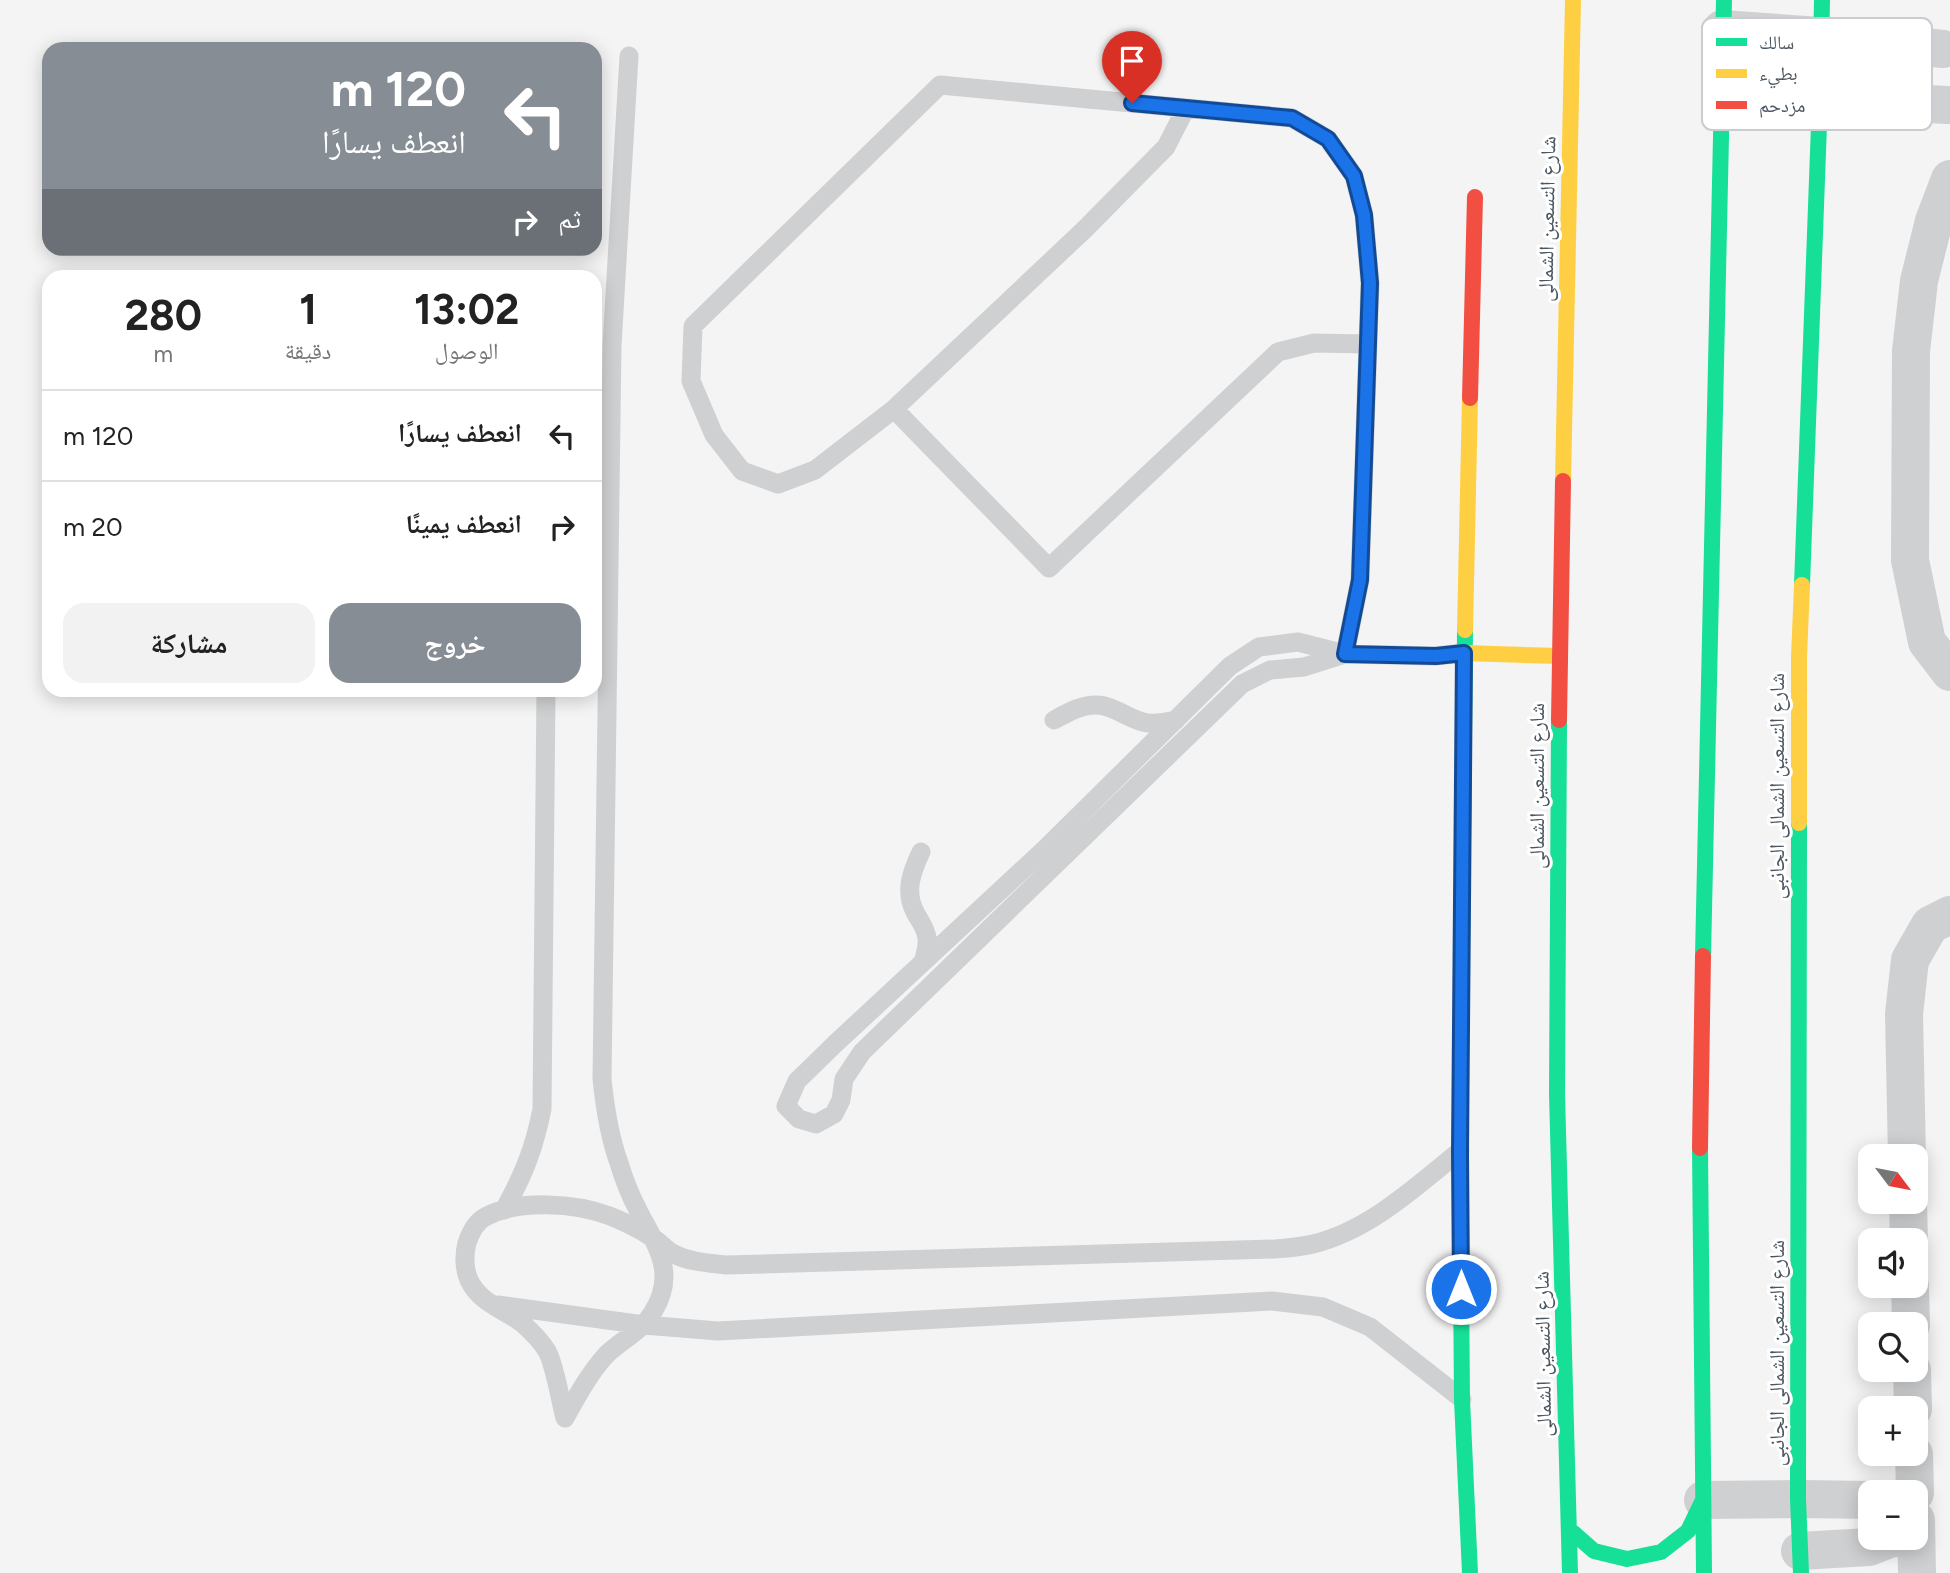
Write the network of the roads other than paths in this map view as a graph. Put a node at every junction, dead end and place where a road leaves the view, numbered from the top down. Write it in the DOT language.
graph roads {
  1 [pos="1573,0"];
  2 [pos="1723,15"];
  3 [pos="1821,18"];
  4 [pos="1947,45"];
  5 [pos="629,56"];
  6 [pos="1949,106"];
  7 [pos="1186,108"];
  8 [pos="1721,130"];
  9 [pos="1819,130"];
  10 [pos="1950,179"];
  11 [pos="1475,197"];
  12 [pos="1367,344"];
  13 [pos="603,350"];
  14 [pos="894,410"];
  15 [pos="1464,653"];
  16 [pos="1345,654"];
  17 [pos="1559,656"];
  18 [pos="1950,673"];
  19 [pos="546,697"];
  20 [pos="1054,720"];
  21 [pos="1176,720"];
  22 [pos="921,852"];
  23 [pos="1950,915"];
  24 [pos="925,961"];
  25 [pos="1907,1144"];
  26 [pos="1460,1152"];
  27 [pos="504,1210"];
  28 [pos="654,1238"];
  29 [pos="491,1304"];
  30 [pos="644,1325"];
  31 [pos="1462,1399"];
  32 [pos="1798,1499"];
  33 [pos="1703,1500"];
  34 [pos="1858,1500"];
  35 [pos="1928,1521"];
  36 [pos="1950,1521"];
  37 [pos="1569,1528"];
  38 [pos="1859,1550"];
  39 [pos="1917,1550"];
  40 [pos="1800,1562"];
  41 [pos="1470,1573"];
  42 [pos="1570,1573"];
  43 [pos="1704,1573"];
  44 [pos="1917,1573"];
  1 -- 17 [label="main road, شارع التسعين الشمالى"];
  2 -- 3 [label="street"];
  4 -- 6 [label="street"];
  5 -- 13 [label="lane"];
  7 -- 12 [label="lane"];
  7 -- 14 [label="lane"];
  7 -- 14 [label="lane"];
  8 -- 33 [label="main road"];
  9 -- 32 [label="main road, شارع التسعين الشمالى الجانبى"];
  10 -- 18 [label="street"];
  11 -- 15 [label="main road"];
  12 -- 14 [label="lane"];
  12 -- 16 [label="lane"];
  13 -- 28 [label="lane"];
  15 -- 16 [label="lane"];
  15 -- 17 [label="main road"];
  15 -- 26 [label="main road"];
  16 -- 21 [label="lane"];
  16 -- 24 [label="lane"];
  17 -- 37 [label="main road, شارع التسعين الشمالى"];
  19 -- 27 [label="lane"];
  20 -- 21 [label="lane"];
  21 -- 24 [label="lane"];
  22 -- 24 [label="lane"];
  23 -- 25 [label="street"];
  26 -- 28 [label="lane"];
  26 -- 31 [label="main road"];
  27 -- 28 [label="lane"];
  27 -- 29 [label="lane"];
  28 -- 30 [label="lane"];
  29 -- 30 [label="lane"];
  29 -- 30 [label="lane"];
  30 -- 31 [label="lane"];
  31 -- 41 [label="main road"];
  32 -- 33 [label="street"];
  32 -- 34 [label="street"];
  32 -- 40 [label="main road, شارع التسعين الشمالى الجانبى"];
  33 -- 37 [label="main road"];
  33 -- 43 [label="main road"];
  35 -- 36 [label="street"];
  37 -- 42 [label="main road, شارع التسعين الشمالى"];
  38 -- 40 [label="street"];
  39 -- 44 [label="street"];
}
